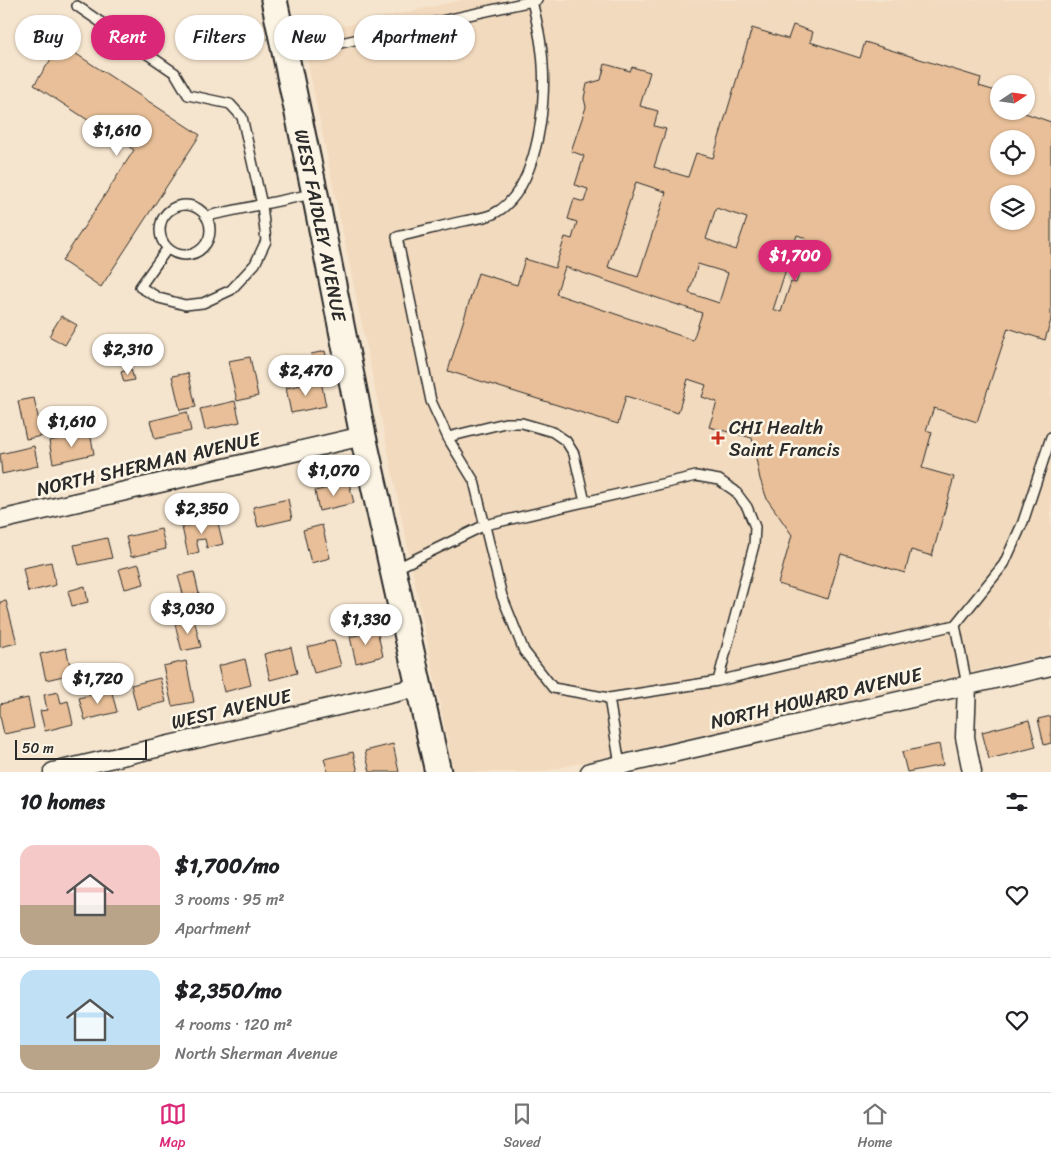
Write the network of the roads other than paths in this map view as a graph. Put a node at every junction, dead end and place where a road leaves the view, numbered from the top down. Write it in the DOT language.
graph roads {
  1 [pos="274,0"];
  2 [pos="535,1"];
  3 [pos="508,3"];
  4 [pos="77,6"];
  5 [pos="277,15"];
  6 [pos="344,41"];
  7 [pos="286,60"];
  8 [pos="315,194"];
  9 [pos="262,204"];
  10 [pos="207,216"];
  11 [pos="167,250"];
  12 [pos="363,436"];
  13 [pos="448,437"];
  14 [pos="1051,437"];
  15 [pos="586,502"];
  16 [pos="0,520"];
  17 [pos="485,525"];
  18 [pos="393,570"];
  19 [pos="955,625"];
  20 [pos="1051,666"];
  21 [pos="718,681"];
  22 [pos="967,685"];
  23 [pos="419,687"];
  24 [pos="609,698"];
  25 [pos="620,765"];
  26 [pos="54,772"];
  27 [pos="438,772"];
  28 [pos="590,772"];
  29 [pos="972,772"];
  1 -- 5 [label="street, WEST FAIDLEY AVENUE"];
  2 -- 3 [label="lane"];
  2 -- 13 [label="lane"];
  3 -- 6 [label="lane"];
  4 -- 9 [label="lane"];
  7 -- 8 [label="street, WEST FAIDLEY AVENUE"];
  8 -- 9 [label="lane"];
  8 -- 12 [label="street, WEST FAIDLEY AVENUE"];
  9 -- 10 [label="lane"];
  9 -- 11 [label="lane"];
  10 -- 11 [label="lane"];
  10 -- 11 [label="lane"];
  12 -- 16 [label="street, NORTH SHERMAN AVENUE"];
  12 -- 18 [label="street, WEST FAIDLEY AVENUE"];
  13 -- 15 [label="lane"];
  13 -- 17 [label="lane"];
  14 -- 19 [label="lane"];
  15 -- 17 [label="lane"];
  15 -- 21 [label="lane"];
  17 -- 18 [label="lane"];
  17 -- 24 [label="lane"];
  18 -- 23 [label="street, WEST FAIDLEY AVENUE"];
  19 -- 21 [label="lane"];
  19 -- 22 [label="lane"];
  20 -- 22 [label="street, NORTH HOWARD AVENUE"];
  21 -- 24 [label="lane"];
  22 -- 25 [label="street, NORTH HOWARD AVENUE"];
  22 -- 29 [label="street"];
  23 -- 26 [label="street, WEST AVENUE"];
  23 -- 27 [label="street, WEST FAIDLEY AVENUE"];
  24 -- 25 [label="lane"];
  25 -- 28 [label="street, NORTH HOWARD AVENUE"];
}
